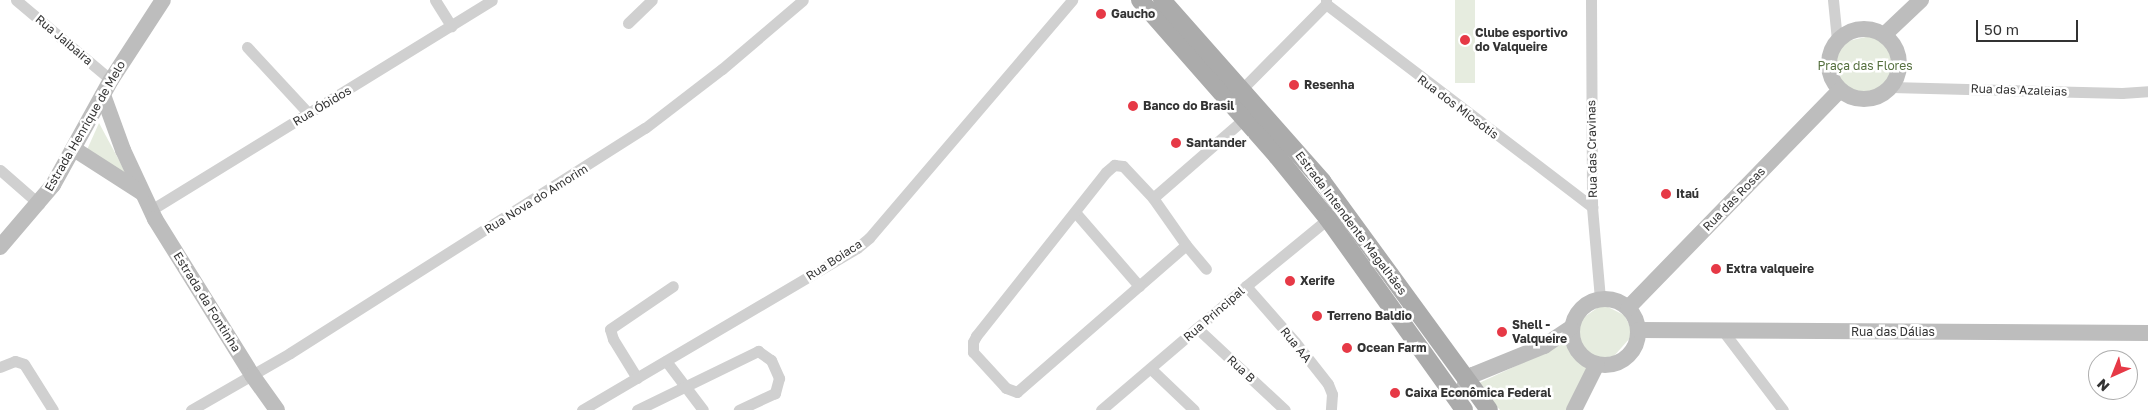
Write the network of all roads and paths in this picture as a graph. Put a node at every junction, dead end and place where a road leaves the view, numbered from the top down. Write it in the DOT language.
graph roads {
  1 [pos="16,0"];
  2 [pos="163,0"];
  3 [pos="435,0"];
  4 [pos="492,0"];
  5 [pos="652,0"];
  6 [pos="804,0"];
  7 [pos="1072,0"];
  8 [pos="1140,0"];
  9 [pos="1162,0"];
  10 [pos="1591,0"];
  11 [pos="1834,0"];
  12 [pos="1921,0"];
  13 [pos="1326,2"];
  14 [pos="628,23"];
  15 [pos="451,26"];
  16 [pos="1884,35"];
  17 [pos="1837,40"];
  18 [pos="247,47"];
  19 [pos="111,80"];
  20 [pos="1891,87"];
  21 [pos="1242,89"];
  22 [pos="1840,90"];
  23 [pos="2148,92"];
  24 [pos="103,95"];
  25 [pos="309,114"];
  26 [pos="1244,119"];
  27 [pos="74,149"];
  28 [pos="0,170"];
  29 [pos="141,192"];
  30 [pos="1153,198"];
  31 [pos="39,204"];
  32 [pos="1592,207"];
  33 [pos="151,210"];
  34 [pos="1075,212"];
  35 [pos="1328,219"];
  36 [pos="1186,245"];
  37 [pos="0,247"];
  38 [pos="1206,269"];
  39 [pos="674,286"];
  40 [pos="1139,286"];
  41 [pos="1246,286"];
  42 [pos="1600,299"];
  43 [pos="1628,308"];
  44 [pos="1197,328"];
  45 [pos="1571,328"];
  46 [pos="1638,330"];
  47 [pos="1723,331"];
  48 [pos="2148,333"];
  49 [pos="666,361"];
  50 [pos="1597,364"];
  51 [pos="0,367"];
  52 [pos="1151,369"];
  53 [pos="252,375"];
  54 [pos="637,378"];
  55 [pos="1467,380"];
  56 [pos="683,386"];
  57 [pos="1461,406"];
  58 [pos="1108,408"];
  59 [pos="53,410"];
  60 [pos="191,410"];
  61 [pos="277,410"];
  62 [pos="582,410"];
  63 [pos="637,410"];
  64 [pos="703,410"];
  65 [pos="740,410"];
  66 [pos="1194,410"];
  67 [pos="1285,410"];
  68 [pos="1331,410"];
  69 [pos="1489,410"];
  70 [pos="1574,410"];
  71 [pos="1783,410"];
  1 -- 19 [label="street, Rua Jaibaira"];
  2 -- 19 [label="street, Estrada Henrique de Melo"];
  3 -- 15 [label="street"];
  4 -- 15 [label="street, Rua Óbidos"];
  5 -- 14 [label="street"];
  6 -- 53 [label="street, Rua Nova do Amorim"];
  7 -- 49 [label="street, Rua Boiaca"];
  8 -- 26 [label="main road, Estrada Intendente Magalhães"];
  9 -- 21 [label="main road, Estrada Intendente Magalhães"];
  10 -- 32 [label="street, Rua das Cravinas"];
  11 -- 17 [label="street"];
  12 -- 16 [label="street"];
  13 -- 21 [label="street"];
  13 -- 32 [label="street, Rua dos Miosótis"];
  15 -- 25 [label="street, Rua Óbidos"];
  16 -- 17 [label="street"];
  16 -- 20 [label="street"];
  17 -- 22 [label="street"];
  18 -- 25 [label="street"];
  19 -- 24 [label="street, Estrada Henrique de Melo"];
  20 -- 22 [label="street"];
  20 -- 23 [label="street, Rua das Azaleias"];
  21 -- 55 [label="main road, Estrada Intendente Magalhães"];
  22 -- 43 [label="street, Rua das Rosas"];
  24 -- 27 [label="street, Estrada Henrique de Melo"];
  24 -- 29 [label="street, Estrada da Fontinha"];
  25 -- 33 [label="street, Rua Óbidos"];
  26 -- 30 [label="street"];
  26 -- 35 [label="main road, Estrada Intendente Magalhães"];
  27 -- 29 [label="street, Estrada da Fontinha"];
  27 -- 31 [label="street, Estrada Henrique de Melo"];
  28 -- 31 [label="street"];
  29 -- 33 [label="street, Estrada da Fontinha"];
  30 -- 34 [label="street"];
  30 -- 36 [label="street"];
  31 -- 37 [label="street, Estrada Henrique de Melo"];
  32 -- 42 [label="street, Rua das Cravinas"];
  33 -- 53 [label="street, Estrada da Fontinha"];
  34 -- 40 [label="street"];
  34 -- 40 [label="street"];
  35 -- 41 [label="street, Rua Principal"];
  35 -- 57 [label="main road, Estrada Intendente Magalhães"];
  36 -- 38 [label="street"];
  36 -- 40 [label="street"];
  39 -- 54 [label="street"];
  41 -- 44 [label="street, Rua Principal"];
  41 -- 68 [label="street, Rua AA"];
  42 -- 43 [label="street"];
  42 -- 45 [label="street"];
  43 -- 46 [label="street"];
  44 -- 52 [label="street, Rua Principal"];
  44 -- 67 [label="street, Rua B"];
  45 -- 50 [label="street"];
  45 -- 55 [label="street"];
  46 -- 47 [label="street, Rua das Dálias"];
  46 -- 50 [label="street"];
  47 -- 48 [label="street, Rua das Dálias"];
  47 -- 71 [label="street"];
  49 -- 54 [label="street, Rua Boiaca"];
  49 -- 56 [label="street"];
  50 -- 70 [label="street"];
  51 -- 59 [label="street"];
  52 -- 58 [label="street, Rua Principal"];
  52 -- 66 [label="street"];
  53 -- 60 [label="street, Rua Nova do Amorim"];
  53 -- 61 [label="street, Estrada da Fontinha"];
  54 -- 62 [label="street, Rua Boiaca"];
  55 -- 57 [label="street"];
  55 -- 69 [label="main road, Estrada Intendente Magalhães"];
  56 -- 63 [label="street"];
  56 -- 64 [label="street"];
  56 -- 65 [label="street"];
}
